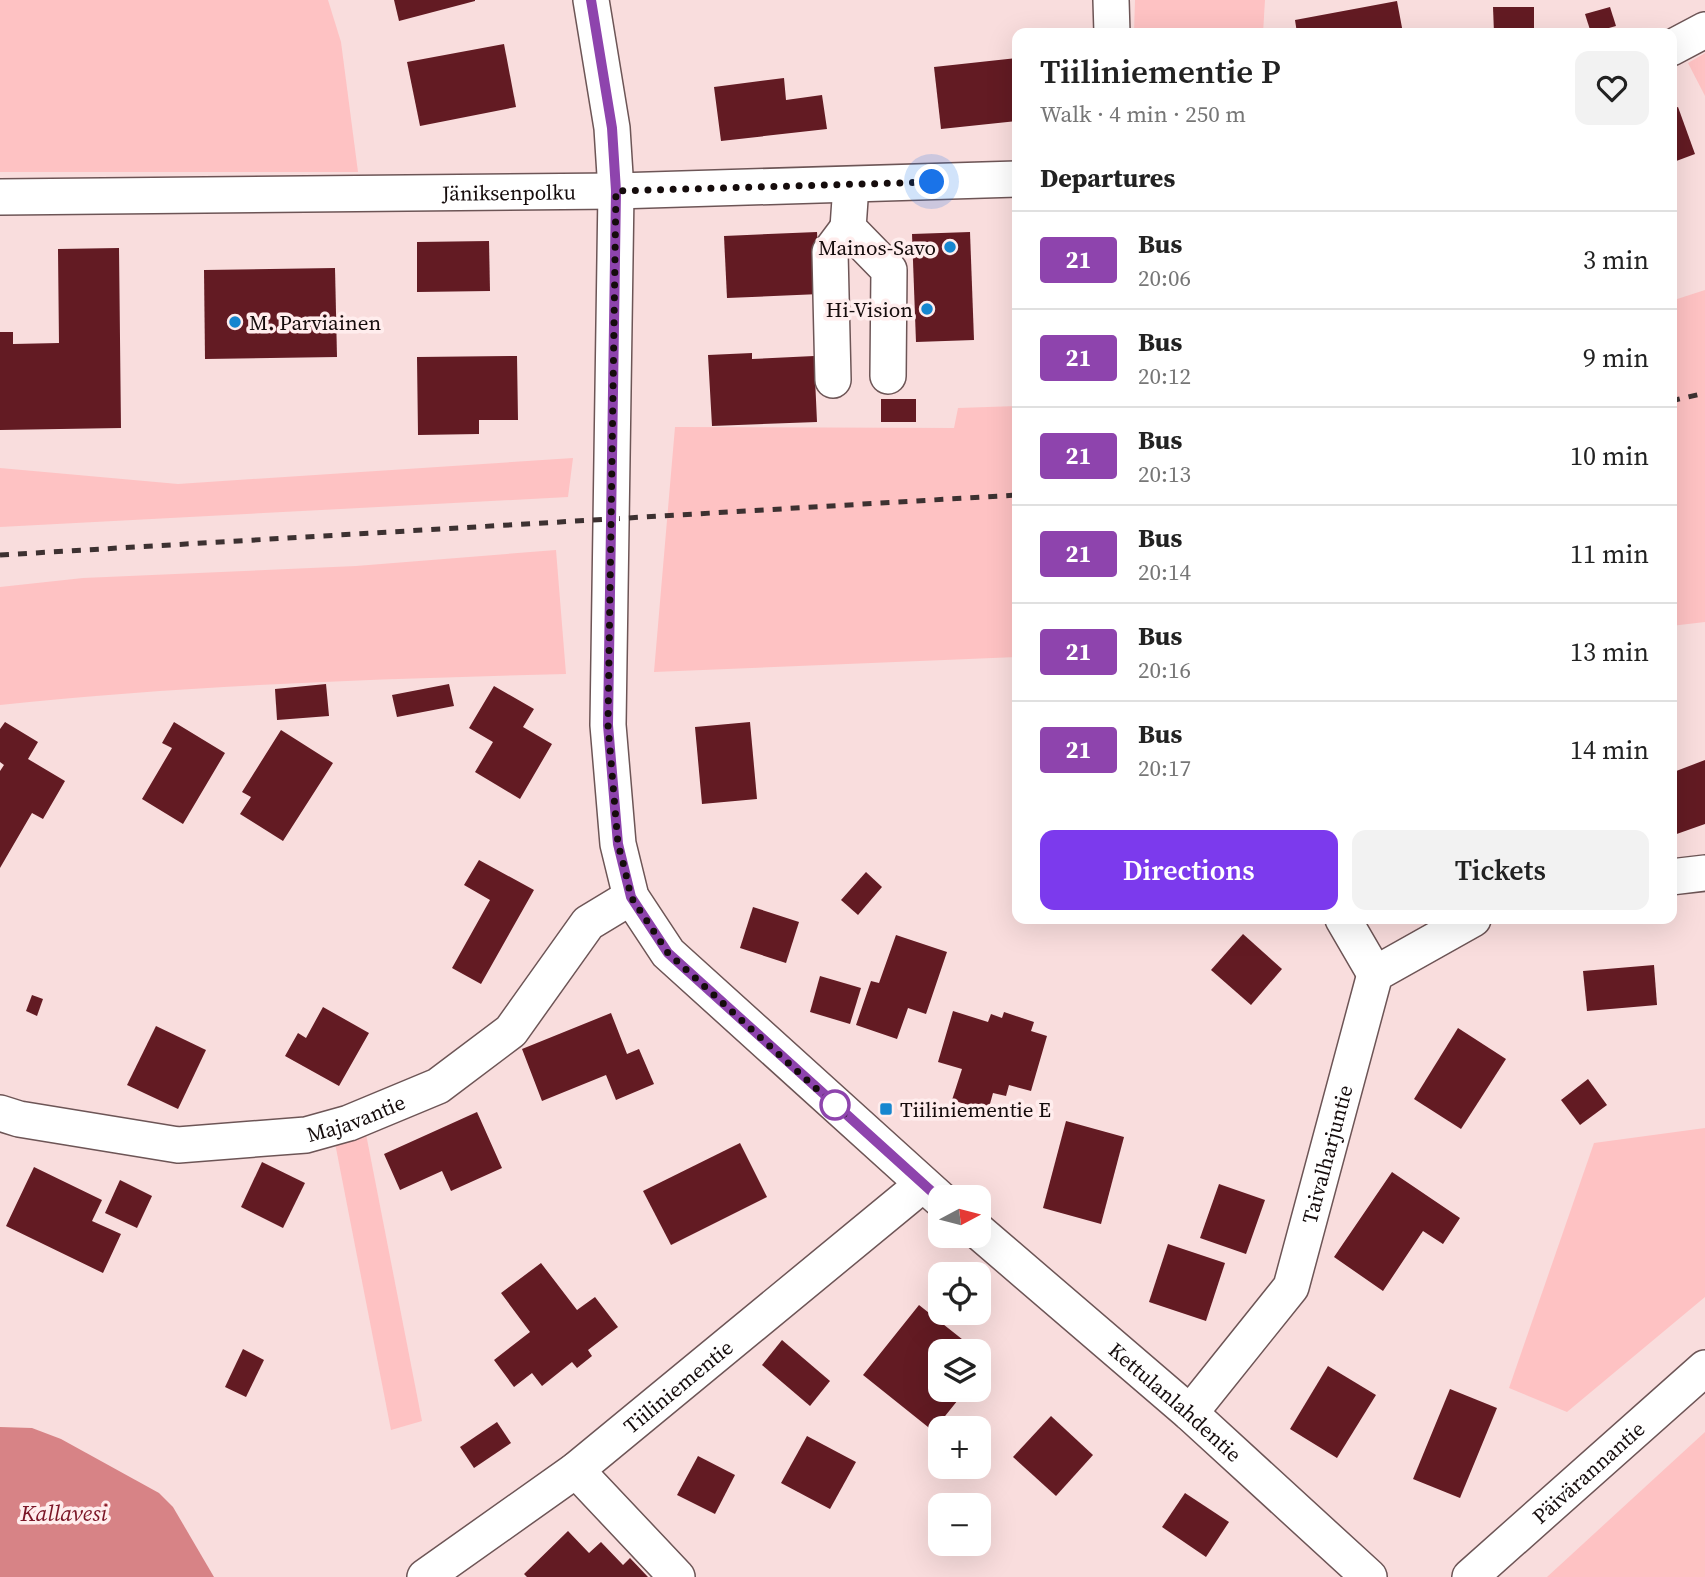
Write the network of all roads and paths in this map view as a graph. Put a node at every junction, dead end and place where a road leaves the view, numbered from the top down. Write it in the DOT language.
graph roads {
  1 [pos="591,0"];
  2 [pos="1111,0"];
  3 [pos="1112,28"];
  4 [pos="1705,30"];
  5 [pos="1677,45"];
  6 [pos="1012,179"];
  7 [pos="851,185"];
  8 [pos="616,191"];
  9 [pos="0,197"];
  10 [pos="848,228"];
  11 [pos="888,376"];
  12 [pos="832,380"];
  13 [pos="1705,873"];
  14 [pos="1677,876"];
  15 [pos="631,897"];
  16 [pos="1346,924"];
  17 [pos="1464,924"];
  18 [pos="1375,974"];
  19 [pos="0,1113"];
  20 [pos="928,1189"];
  21 [pos="928,1194"];
  22 [pos="991,1242"];
  23 [pos="1705,1368"];
  24 [pos="1190,1413"];
  25 [pos="576,1470"];
  26 [pos="425,1577"];
  27 [pos="677,1577"];
  28 [pos="1369,1577"];
  29 [pos="1470,1577"];
  1 -- 8 [label="street"];
  2 -- 3 [label="street"];
  4 -- 5 [label="street"];
  6 -- 7 [label="street, Jäniksenpolku"];
  7 -- 8 [label="street, Jäniksenpolku"];
  7 -- 10 [label="street"];
  8 -- 9 [label="street, Jäniksenpolku"];
  8 -- 15 [label="street"];
  10 -- 11 [label="street"];
  10 -- 12 [label="street"];
  13 -- 14 [label="street"];
  15 -- 19 [label="street, Majavantie"];
  15 -- 20 [label="street"];
  16 -- 18 [label="street"];
  17 -- 18 [label="street"];
  18 -- 24 [label="street, Taivalharjuntie"];
  21 -- 25 [label="street, Tiiliniementie"];
  22 -- 24 [label="street, Kettulanlahdentie"];
  23 -- 29 [label="street, Päivärannantie"];
  24 -- 28 [label="street, Kettulanlahdentie"];
  25 -- 26 [label="street, Tiiliniementie"];
  25 -- 27 [label="street"];
}
